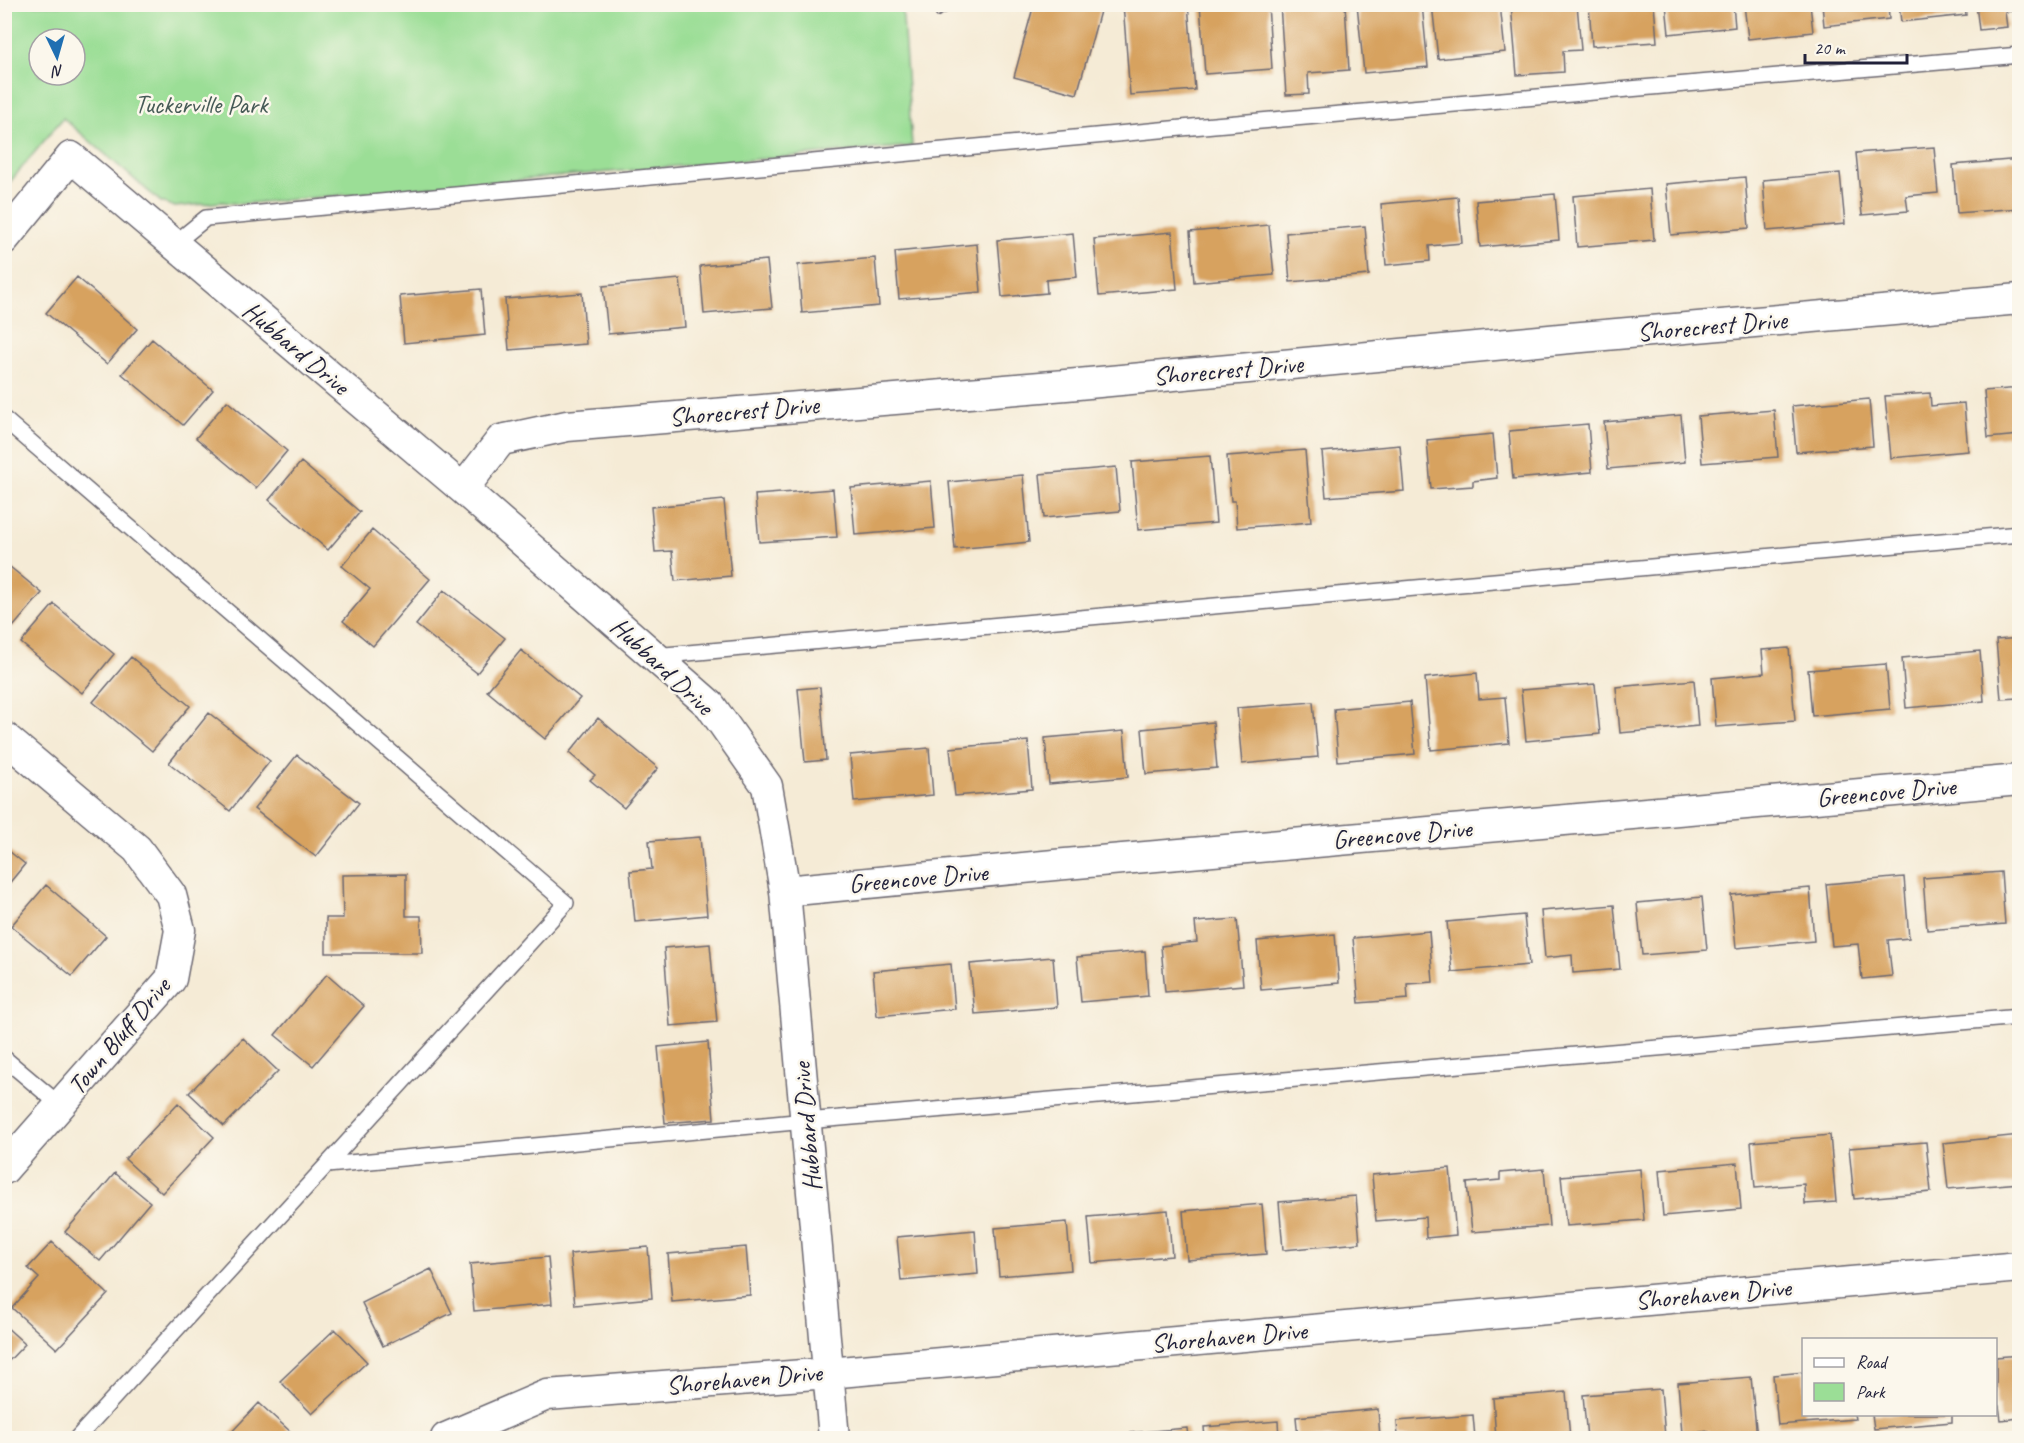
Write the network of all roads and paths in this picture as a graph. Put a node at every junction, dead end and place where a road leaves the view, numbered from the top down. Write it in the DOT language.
graph roads {
  1 [pos="2019,55"];
  2 [pos="4,239"];
  3 [pos="174,244"];
  4 [pos="2019,299"];
  5 [pos="4,419"];
  6 [pos="462,489"];
  7 [pos="2019,534"];
  8 [pos="653,656"];
  9 [pos="4,737"];
  10 [pos="2019,780"];
  11 [pos="785,891"];
  12 [pos="2019,1017"];
  13 [pos="4,1058"];
  14 [pos="61,1106"];
  15 [pos="806,1121"];
  16 [pos="327,1165"];
  17 [pos="4,1169"];
  18 [pos="2019,1267"];
  19 [pos="828,1373"];
  20 [pos="77,1438"];
  21 [pos="446,1438"];
  22 [pos="834,1438"];
  1 -- 3 [label="lane"];
  2 -- 3 [label="street, Hubbard Drive"];
  3 -- 6 [label="street, Hubbard Drive"];
  4 -- 6 [label="street, Shorecrest Drive"];
  5 -- 16 [label="lane"];
  6 -- 8 [label="street, Hubbard Drive"];
  7 -- 8 [label="lane"];
  8 -- 11 [label="street, Hubbard Drive"];
  9 -- 14 [label="street, Town Bluff Drive"];
  10 -- 11 [label="street, Greencove Drive"];
  11 -- 15 [label="street, Hubbard Drive"];
  12 -- 15 [label="lane"];
  13 -- 14 [label="lane"];
  14 -- 17 [label="street, Town Bluff Drive"];
  15 -- 16 [label="lane"];
  15 -- 19 [label="street, Hubbard Drive"];
  16 -- 20 [label="lane"];
  18 -- 19 [label="street, Shorehaven Drive"];
  19 -- 21 [label="street, Shorehaven Drive"];
  19 -- 22 [label="street, Hubbard Drive"];
}
